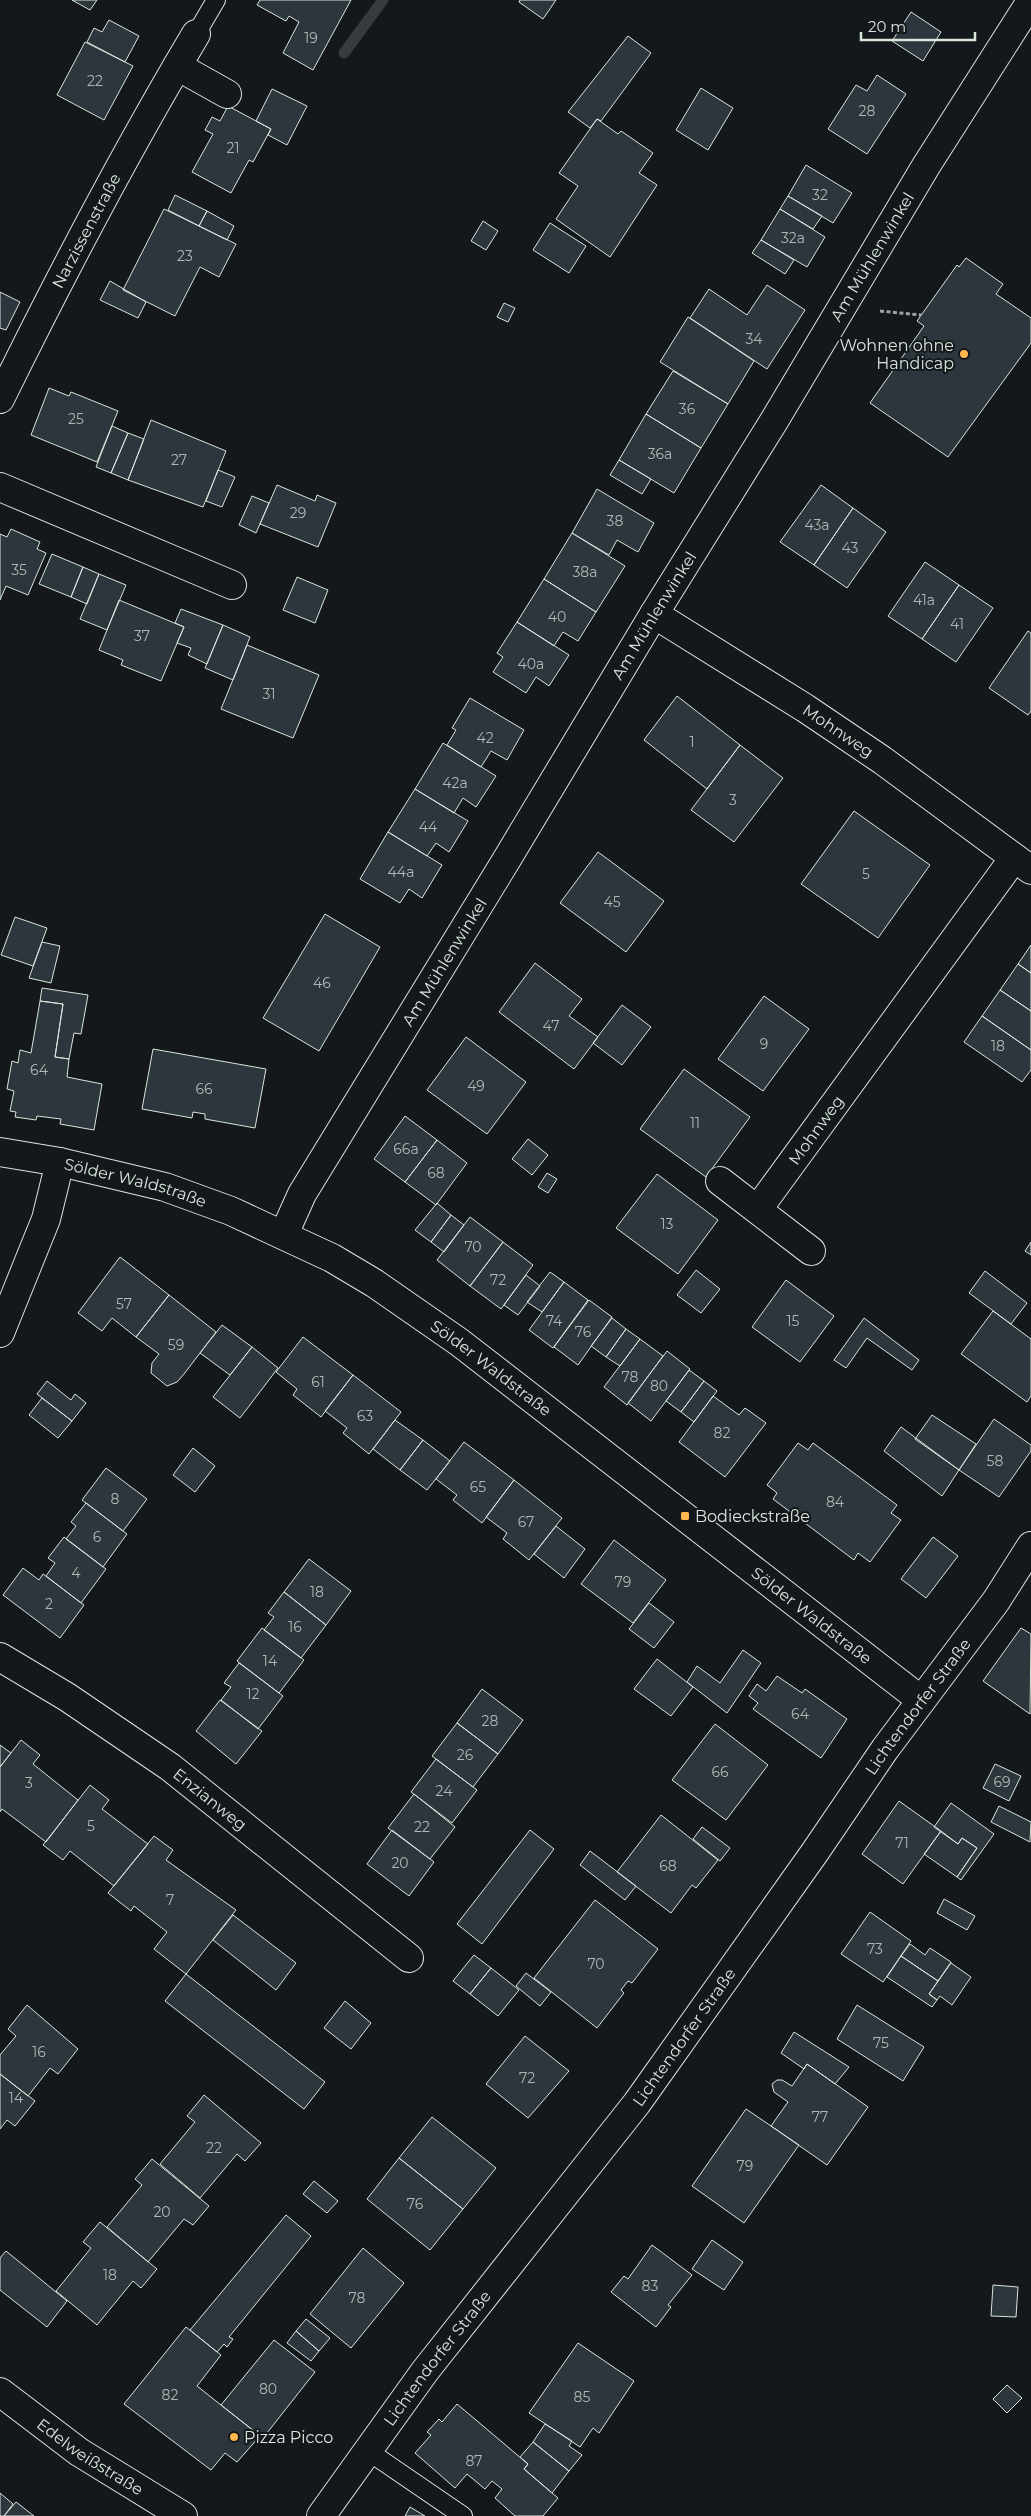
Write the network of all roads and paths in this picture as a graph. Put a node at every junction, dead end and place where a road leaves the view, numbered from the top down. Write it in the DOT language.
graph roads {
  1 [pos="216,0"];
  2 [pos="1031,1"];
  3 [pos="196,34"];
  4 [pos="177,66"];
  5 [pos="227,94"];
  6 [pos="875,311"];
  7 [pos="921,315"];
  8 [pos="0,399"];
  9 [pos="0,486"];
  10 [pos="232,585"];
  11 [pos="654,614"];
  12 [pos="1022,864"];
  13 [pos="0,1152"];
  14 [pos="60,1162"];
  15 [pos="720,1181"];
  16 [pos="758,1209"];
  17 [pos="284,1234"];
  18 [pos="811,1251"];
  19 [pos="0,1333"];
  20 [pos="1031,1546"];
  21 [pos="0,1657"];
  22 [pos="921,1700"];
  23 [pos="408,1958"];
  24 [pos="0,2392"];
  25 [pos="368,2451"];
  26 [pos="183,2516"];
  27 [pos="321,2516"];
  28 [pos="463,2516"];
  1 -- 3 [label="lane"];
  2 -- 11 [label="street, Am Mühlenwinkel"];
  3 -- 4 [label="street, Narzissenstraße"];
  4 -- 5 [label="street"];
  4 -- 8 [label="street, Narzissenstraße"];
  6 -- 7 [label="path"];
  9 -- 10 [label="street"];
  11 -- 12 [label="street, Mohnweg"];
  11 -- 17 [label="street, Am Mühlenwinkel"];
  12 -- 16 [label="street, Mohnweg"];
  13 -- 14 [label="street, Sölder Waldstraße"];
  14 -- 17 [label="street, Sölder Waldstraße"];
  14 -- 19 [label="street"];
  15 -- 16 [label="street"];
  16 -- 18 [label="street"];
  17 -- 22 [label="street, Sölder Waldstraße"];
  20 -- 22 [label="street, Lichtendorfer Straße"];
  21 -- 23 [label="street, Enzianweg"];
  22 -- 25 [label="street, Lichtendorfer Straße"];
  24 -- 26 [label="street, Edelweißstraße"];
  25 -- 27 [label="street, Lichtendorfer Straße"];
  25 -- 28 [label="lane"];
}
